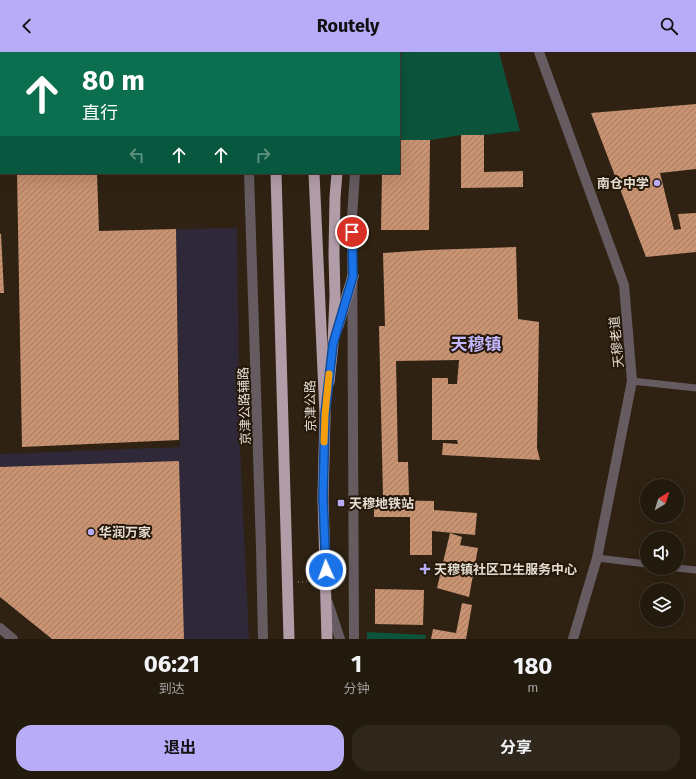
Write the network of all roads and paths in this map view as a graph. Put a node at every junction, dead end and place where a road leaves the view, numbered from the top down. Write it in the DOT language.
graph roads {
  1 [pos="539,52"];
  2 [pos="248,174"];
  3 [pos="276,174"];
  4 [pos="314,174"];
  5 [pos="337,174"];
  6 [pos="355,174"];
  7 [pos="353,276"];
  8 [pos="333,344"];
  9 [pos="632,381"];
  10 [pos="696,388"];
  11 [pos="325,415"];
  12 [pos="597,558"];
  13 [pos="640,563"];
  14 [pos="684,569"];
  15 [pos="696,570"];
  16 [pos="320,581"];
  17 [pos="298,582"];
  18 [pos="327,599"];
  19 [pos="0,628"];
  20 [pos="13,639"];
  21 [pos="263,639"];
  22 [pos="289,639"];
  23 [pos="328,639"];
  24 [pos="340,639"];
  25 [pos="354,639"];
  26 [pos="573,639"];
  1 -- 9 [label="street, 天穆老道"];
  2 -- 21 [label="street, 京津公路辅路"];
  3 -- 22 [label="highway"];
  4 -- 11 [label="highway, 京津公路"];
  5 -- 8 [label="highway"];
  6 -- 7 [label="street"];
  7 -- 8 [label="highway"];
  7 -- 25 [label="street"];
  8 -- 11 [label="highway"];
  9 -- 10 [label="lane"];
  9 -- 12 [label="street, 天穆老道"];
  11 -- 18 [label="highway, 京津公路"];
  12 -- 13 [label="lane"];
  12 -- 26 [label="street, 天穆老道"];
  14 -- 15 [label="lane"];
  16 -- 17 [label="path"];
  18 -- 23 [label="highway, 京津公路"];
  18 -- 24 [label="street"];
  19 -- 20 [label="street"];
}
